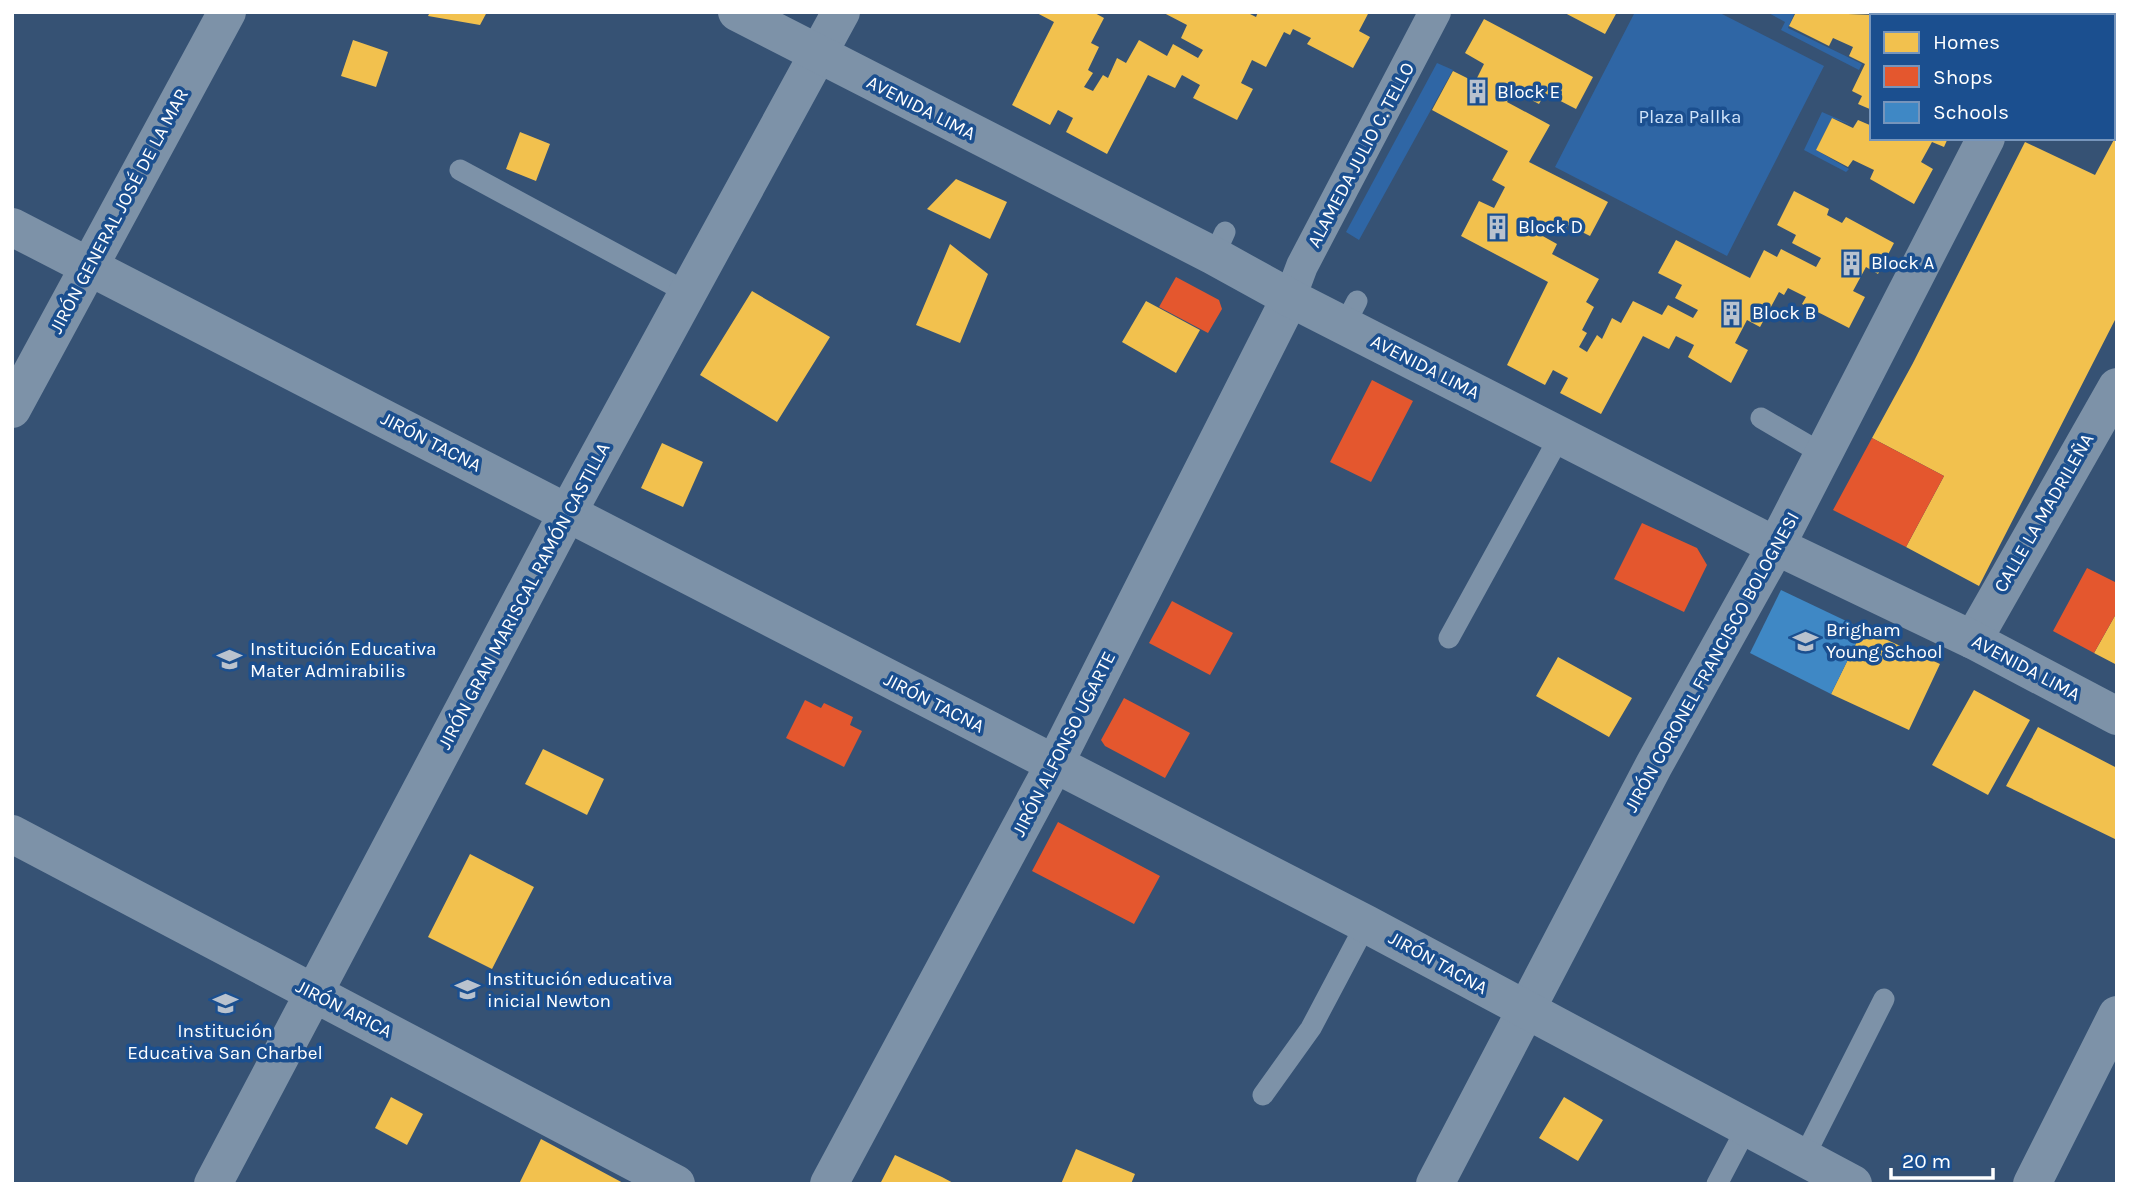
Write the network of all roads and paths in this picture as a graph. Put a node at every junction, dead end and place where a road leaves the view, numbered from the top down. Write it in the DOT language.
graph roads {
  1 [pos="227,12"];
  2 [pos="737,12"];
  3 [pos="841,12"];
  4 [pos="1435,12"];
  5 [pos="819,56"];
  6 [pos="1985,140"];
  7 [pos="460,170"];
  8 [pos="12,227"];
  9 [pos="88,267"];
  10 [pos="688,293"];
  11 [pos="1290,298"];
  12 [pos="2117,387"];
  13 [pos="12,409"];
  14 [pos="1761,418"];
  15 [pos="1560,436"];
  16 [pos="1823,454"];
  17 [pos="568,512"];
  18 [pos="1776,546"];
  19 [pos="1449,638"];
  20 [pos="1973,640"];
  21 [pos="2117,716"];
  22 [pos="1055,765"];
  23 [pos="12,834"];
  24 [pos="1366,924"];
  25 [pos="313,993"];
  26 [pos="1884,999"];
  27 [pos="1524,1010"];
  28 [pos="2117,1015"];
  29 [pos="1263,1095"];
  30 [pos="1747,1127"];
  31 [pos="1804,1157"];
  32 [pos="213,1184"];
  33 [pos="676,1184"];
  34 [pos="829,1184"];
  35 [pos="1435,1184"];
  36 [pos="1717,1184"];
  37 [pos="1853,1184"];
  38 [pos="2032,1184"];
  1 -- 9 [label="street, JIRÓN GENERAL JOSÉ DE LA MAR"];
  2 -- 5 [label="street, AVENIDA LIMA"];
  3 -- 5 [label="street, JIRÓN GRAN MARISCAL RAMÓN CASTILLA"];
  4 -- 11 [label="street, ALAMEDA JULIO C. TELLO"];
  5 -- 10 [label="street, JIRÓN GRAN MARISCAL RAMÓN CASTILLA"];
  5 -- 11 [label="street, AVENIDA LIMA"];
  6 -- 16 [label="street, JIRÓN CORONEL FRANCISCO BOLOGNESI"];
  7 -- 10 [label="lane"];
  8 -- 9 [label="street, JIRÓN TACNA"];
  9 -- 13 [label="street, JIRÓN GENERAL JOSÉ DE LA MAR"];
  9 -- 17 [label="street, JIRÓN TACNA"];
  10 -- 17 [label="street, JIRÓN GRAN MARISCAL RAMÓN CASTILLA"];
  11 -- 15 [label="street, AVENIDA LIMA"];
  11 -- 22 [label="street, JIRÓN ALFONSO UGARTE"];
  12 -- 20 [label="street, CALLE LA MADRILEÑA"];
  14 -- 16 [label="lane"];
  15 -- 18 [label="street, AVENIDA LIMA"];
  15 -- 19 [label="lane"];
  16 -- 18 [label="street, JIRÓN CORONEL FRANCISCO BOLOGNESI"];
  17 -- 22 [label="street, JIRÓN TACNA"];
  17 -- 25 [label="street, JIRÓN GRAN MARISCAL RAMÓN CASTILLA"];
  18 -- 20 [label="street, AVENIDA LIMA"];
  18 -- 27 [label="street, JIRÓN CORONEL FRANCISCO BOLOGNESI"];
  20 -- 21 [label="street, AVENIDA LIMA"];
  22 -- 24 [label="street, JIRÓN TACNA"];
  22 -- 34 [label="street, JIRÓN ALFONSO UGARTE"];
  23 -- 25 [label="street, JIRÓN ARICA"];
  24 -- 27 [label="street, JIRÓN TACNA"];
  24 -- 29 [label="lane"];
  25 -- 32 [label="street, JIRÓN GRAN MARISCAL RAMÓN CASTILLA"];
  25 -- 33 [label="street, JIRÓN ARICA"];
  26 -- 31 [label="lane"];
  27 -- 30 [label="street, JIRÓN TACNA"];
  27 -- 35 [label="street, JIRÓN CORONEL FRANCISCO BOLOGNESI"];
  28 -- 38 [label="street"];
  30 -- 31 [label="street, JIRÓN TACNA"];
  30 -- 36 [label="lane"];
  31 -- 37 [label="street, JIRÓN TACNA"];
}
